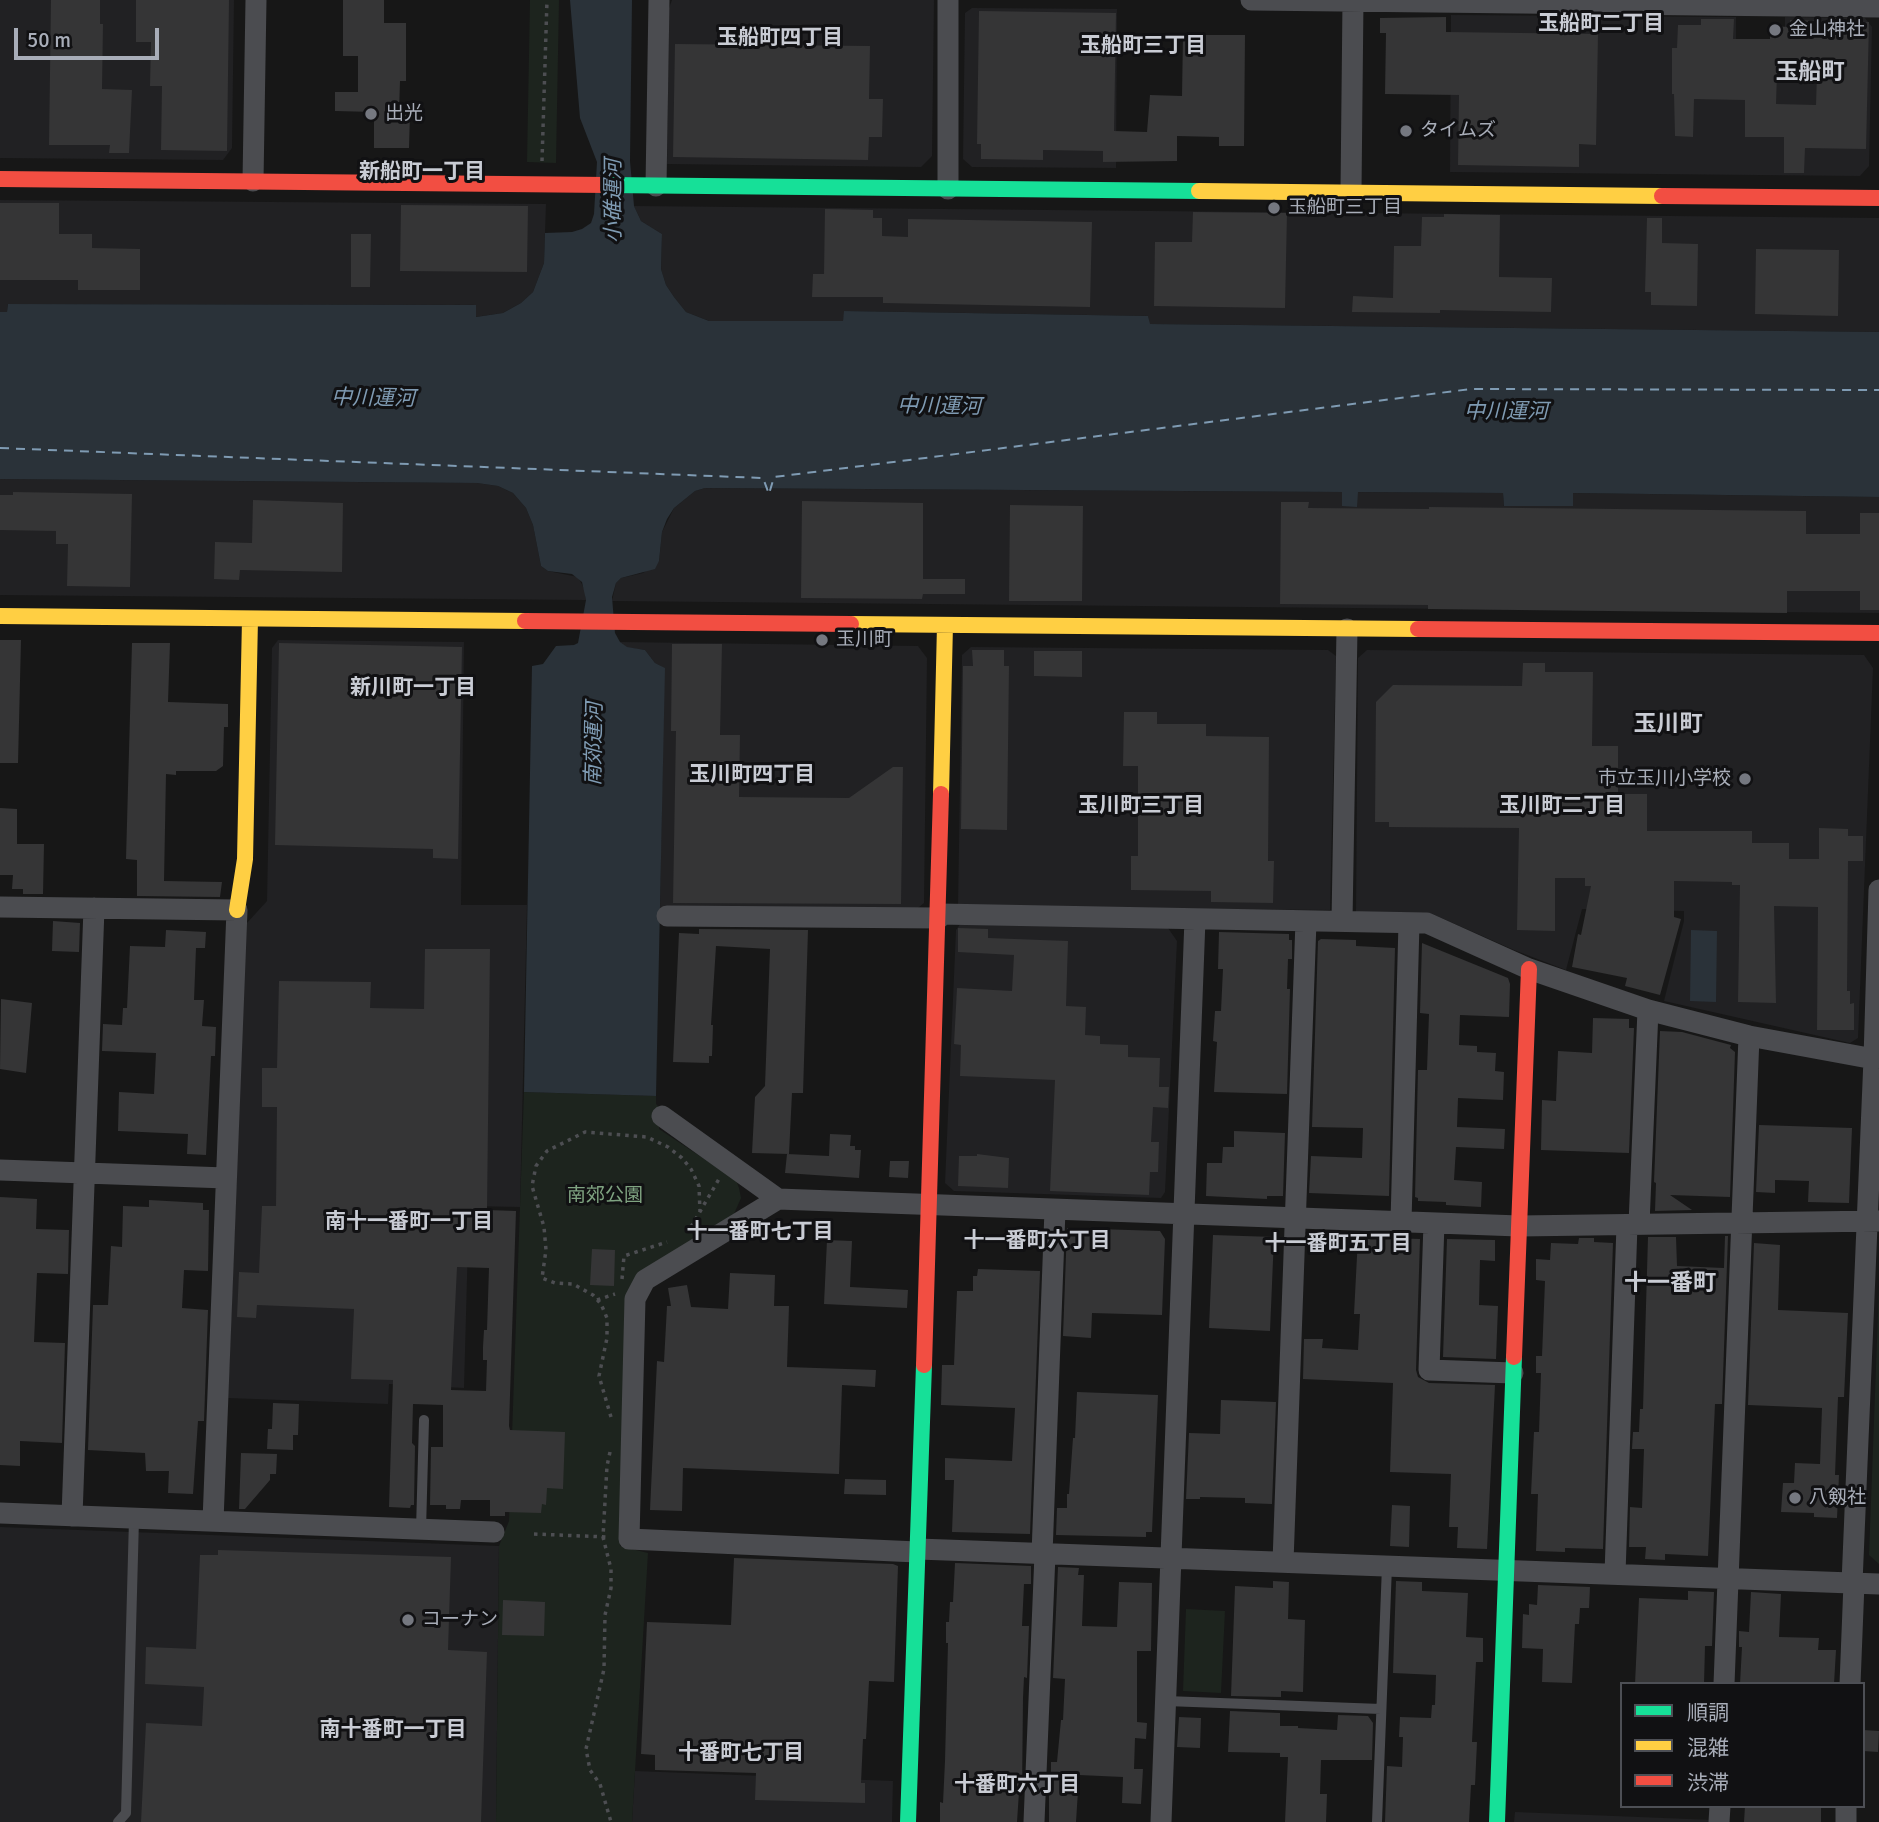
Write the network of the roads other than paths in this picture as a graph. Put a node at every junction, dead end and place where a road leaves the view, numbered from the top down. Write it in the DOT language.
graph roads {
  1 [pos="257,0"];
  2 [pos="659,0"];
  3 [pos="948,0"];
  4 [pos="1251,0"];
  5 [pos="1353,1"];
  6 [pos="1879,7"];
  7 [pos="0,179"];
  8 [pos="253,181"];
  9 [pos="650,186"];
  10 [pos="948,189"];
  11 [pos="1350,191"];
  12 [pos="1879,198"];
  13 [pos="0,616"];
  14 [pos="250,618"];
  15 [pos="945,625"];
  16 [pos="1346,629"];
  17 [pos="1879,633"];
  18 [pos="1879,890"];
  19 [pos="0,907"];
  20 [pos="94,908"];
  21 [pos="237,910"];
  22 [pos="667,916"];
  23 [pos="939,916"];
  24 [pos="1195,919"];
  25 [pos="1306,921"];
  26 [pos="1342,921"];
  27 [pos="1409,923"];
  28 [pos="1529,969"];
  29 [pos="1648,1010"];
  30 [pos="1749,1036"];
  31 [pos="1874,1059"];
  32 [pos="662,1116"];
  33 [pos="0,1170"];
  34 [pos="84,1173"];
  35 [pos="226,1178"];
  36 [pos="778,1199"];
  37 [pos="930,1206"];
  38 [pos="1055,1210"];
  39 [pos="1184,1214"];
  40 [pos="1296,1219"];
  41 [pos="1874,1221"];
  42 [pos="1401,1222"];
  43 [pos="1434,1223"];
  44 [pos="1742,1223"];
  45 [pos="1633,1224"];
  46 [pos="1519,1226"];
  47 [pos="1513,1373"];
  48 [pos="424,1420"];
  49 [pos="0,1513"];
  50 [pos="72,1516"];
  51 [pos="134,1519"];
  52 [pos="213,1521"];
  53 [pos="421,1530"];
  54 [pos="494,1532"];
  55 [pos="918,1550"];
  56 [pos="1044,1554"];
  57 [pos="1171,1558"];
  58 [pos="1283,1562"];
  59 [pos="1387,1566"];
  60 [pos="1507,1570"];
  61 [pos="1615,1574"];
  62 [pos="1728,1578"];
  63 [pos="1853,1583"];
  64 [pos="1879,1584"];
  65 [pos="1724,1682"];
  66 [pos="1850,1682"];
  67 [pos="1166,1701"];
  68 [pos="1381,1709"];
  69 [pos="118,1822"];
  70 [pos="908,1822"];
  71 [pos="1034,1822"];
  72 [pos="1161,1822"];
  73 [pos="1377,1822"];
  74 [pos="1497,1822"];
  1 -- 8 [label="street"];
  2 -- 9 [label="street"];
  3 -- 10 [label="street"];
  4 -- 5 [label="street"];
  5 -- 6 [label="street"];
  5 -- 11 [label="street"];
  7 -- 8 [label="street"];
  8 -- 9 [label="street"];
  9 -- 10 [label="street"];
  10 -- 11 [label="street"];
  11 -- 12 [label="street"];
  13 -- 14 [label="street"];
  14 -- 15 [label="street"];
  14 -- 21 [label="street"];
  15 -- 16 [label="street"];
  15 -- 23 [label="street"];
  16 -- 17 [label="street"];
  16 -- 26 [label="street"];
  18 -- 31 [label="street"];
  19 -- 20 [label="street"];
  20 -- 21 [label="street"];
  20 -- 34 [label="street"];
  21 -- 35 [label="street"];
  22 -- 23 [label="street"];
  23 -- 24 [label="street"];
  23 -- 37 [label="street"];
  24 -- 25 [label="street"];
  24 -- 39 [label="street"];
  25 -- 26 [label="street"];
  25 -- 40 [label="street"];
  26 -- 27 [label="street"];
  27 -- 28 [label="street"];
  27 -- 42 [label="street"];
  28 -- 29 [label="street"];
  28 -- 46 [label="street"];
  29 -- 30 [label="street"];
  29 -- 45 [label="street"];
  30 -- 31 [label="street"];
  30 -- 44 [label="street"];
  31 -- 41 [label="street"];
  32 -- 36 [label="street"];
  33 -- 34 [label="street"];
  34 -- 35 [label="street"];
  34 -- 50 [label="street"];
  35 -- 52 [label="street"];
  36 -- 37 [label="street"];
  36 -- 55 [label="street"];
  37 -- 38 [label="street"];
  37 -- 55 [label="street"];
  38 -- 39 [label="street"];
  38 -- 56 [label="street"];
  39 -- 40 [label="street"];
  39 -- 57 [label="street"];
  40 -- 42 [label="street"];
  40 -- 58 [label="street"];
  41 -- 44 [label="street"];
  41 -- 63 [label="street"];
  42 -- 43 [label="street"];
  43 -- 46 [label="street"];
  43 -- 47 [label="street"];
  44 -- 45 [label="street"];
  44 -- 62 [label="street"];
  45 -- 46 [label="street"];
  45 -- 61 [label="street"];
  46 -- 47 [label="street"];
  47 -- 60 [label="street"];
  48 -- 53 [label="lane"];
  49 -- 50 [label="street"];
  50 -- 51 [label="street"];
  51 -- 52 [label="street"];
  51 -- 69 [label="lane"];
  52 -- 53 [label="street"];
  53 -- 54 [label="street"];
  55 -- 56 [label="street"];
  55 -- 70 [label="street"];
  56 -- 57 [label="street"];
  56 -- 71 [label="street"];
  57 -- 58 [label="street"];
  57 -- 67 [label="street"];
  58 -- 59 [label="street"];
  59 -- 60 [label="street"];
  59 -- 68 [label="lane"];
  60 -- 61 [label="street"];
  60 -- 74 [label="street"];
  61 -- 62 [label="street"];
  62 -- 63 [label="street"];
  62 -- 65 [label="street"];
  63 -- 64 [label="street"];
  63 -- 66 [label="street"];
  67 -- 68 [label="lane"];
  67 -- 72 [label="street"];
  68 -- 73 [label="lane"];
}
